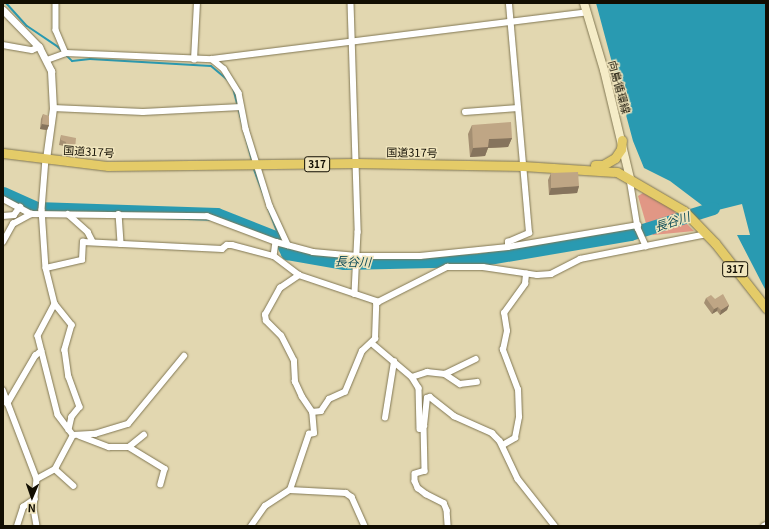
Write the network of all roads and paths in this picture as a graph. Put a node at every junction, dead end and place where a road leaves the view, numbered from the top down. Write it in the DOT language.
graph roads {
  1 [pos="56,3"];
  2 [pos="197,3"];
  3 [pos="351,3"];
  4 [pos="509,3"];
  5 [pos="584,3"];
  6 [pos="3,10"];
  7 [pos="587,12"];
  8 [pos="510,23"];
  9 [pos="352,42"];
  10 [pos="3,45"];
  11 [pos="39,47"];
  12 [pos="66,53"];
  13 [pos="212,59"];
  14 [pos="47,60"];
  15 [pos="194,60"];
  16 [pos="241,107"];
  17 [pos="53,108"];
  18 [pos="518,108"];
  19 [pos="465,112"];
  20 [pos="622,140"];
  21 [pos="3,153"];
  22 [pos="46,160"];
  23 [pos="257,164"];
  24 [pos="356,164"];
  25 [pos="523,166"];
  26 [pos="630,178"];
  27 [pos="3,199"];
  28 [pos="20,207"];
  29 [pos="31,214"];
  30 [pos="42,214"];
  31 [pos="68,214"];
  32 [pos="119,214"];
  33 [pos="3,216"];
  34 [pos="638,226"];
  35 [pos="705,232"];
  36 [pos="3,242"];
  37 [pos="93,242"];
  38 [pos="276,242"];
  39 [pos="120,244"];
  40 [pos="288,245"];
  41 [pos="645,245"];
  42 [pos="508,247"];
  43 [pos="274,256"];
  44 [pos="357,257"];
  45 [pos="46,268"];
  46 [pos="526,274"];
  47 [pos="299,275"];
  48 [pos="355,294"];
  49 [pos="379,302"];
  50 [pos="55,304"];
  51 [pos="766,308"];
  52 [pos="373,344"];
  53 [pos="41,351"];
  54 [pos="184,356"];
  55 [pos="476,360"];
  56 [pos="394,362"];
  57 [pos="445,374"];
  58 [pos="412,377"];
  59 [pos="477,382"];
  60 [pos="3,390"];
  61 [pos="7,404"];
  62 [pos="312,412"];
  63 [pos="385,418"];
  64 [pos="424,426"];
  65 [pos="69,430"];
  66 [pos="76,435"];
  67 [pos="144,435"];
  68 [pos="503,445"];
  69 [pos="129,447"];
  70 [pos="55,469"];
  71 [pos="37,479"];
  72 [pos="161,484"];
  73 [pos="74,486"];
  74 [pos="290,490"];
  75 [pos="35,499"];
  76 [pos="17,526"];
  77 [pos="37,526"];
  78 [pos="251,526"];
  79 [pos="365,526"];
  80 [pos="448,526"];
  81 [pos="555,526"];
  1 -- 12 [label="street"];
  2 -- 15 [label="street"];
  3 -- 9 [label="street"];
  4 -- 8 [label="street"];
  5 -- 7 [label="main road, 向島循環線"];
  6 -- 11 [label="street"];
  7 -- 8 [label="street"];
  7 -- 20 [label="main road, 向島循環線"];
  8 -- 9 [label="street"];
  8 -- 18 [label="street"];
  9 -- 13 [label="street"];
  9 -- 24 [label="street"];
  10 -- 11 [label="street"];
  11 -- 14 [label="street"];
  12 -- 14 [label="street"];
  12 -- 15 [label="street"];
  13 -- 15 [label="street"];
  13 -- 16 [label="street"];
  14 -- 17 [label="street"];
  16 -- 17 [label="street"];
  16 -- 23 [label="street"];
  17 -- 22 [label="street"];
  18 -- 19 [label="street"];
  18 -- 25 [label="street"];
  20 -- 25 [label="highway"];
  20 -- 26 [label="main road, 向島循環線"];
  21 -- 22 [label="highway, 国道317号 / 317"];
  22 -- 23 [label="highway, 国道317号 / 317"];
  22 -- 30 [label="street"];
  23 -- 24 [label="highway, 国道317号 / 317"];
  23 -- 40 [label="street"];
  24 -- 25 [label="highway, 国道317号 / 317"];
  24 -- 44 [label="street"];
  25 -- 26 [label="highway, 国道317号 / 317"];
  25 -- 42 [label="street"];
  26 -- 34 [label="street"];
  26 -- 35 [label="highway, 国道317号 / 317"];
  27 -- 28 [label="street"];
  28 -- 29 [label="street"];
  28 -- 33 [label="street"];
  29 -- 30 [label="street"];
  29 -- 36 [label="street"];
  30 -- 31 [label="street"];
  30 -- 45 [label="street"];
  31 -- 32 [label="street"];
  31 -- 37 [label="street"];
  32 -- 38 [label="street"];
  32 -- 39 [label="street"];
  34 -- 41 [label="street"];
  34 -- 42 [label="street"];
  35 -- 41 [label="street"];
  35 -- 51 [label="highway, 国道317号 / 317"];
  37 -- 39 [label="street"];
  37 -- 45 [label="street"];
  38 -- 40 [label="street"];
  38 -- 43 [label="street"];
  39 -- 43 [label="street"];
  40 -- 44 [label="street"];
  41 -- 46 [label="street"];
  42 -- 44 [label="street"];
  43 -- 47 [label="street"];
  44 -- 48 [label="street"];
  45 -- 50 [label="street"];
  46 -- 49 [label="street"];
  46 -- 68 [label="street"];
  47 -- 48 [label="street"];
  47 -- 62 [label="street"];
  48 -- 49 [label="street"];
  49 -- 52 [label="street"];
  50 -- 53 [label="street"];
  50 -- 65 [label="street"];
  52 -- 56 [label="street"];
  52 -- 62 [label="street"];
  53 -- 61 [label="street"];
  53 -- 65 [label="street"];
  54 -- 66 [label="street"];
  55 -- 57 [label="street"];
  56 -- 58 [label="street"];
  56 -- 63 [label="street"];
  57 -- 58 [label="street"];
  57 -- 59 [label="street"];
  58 -- 64 [label="street"];
  60 -- 61 [label="street"];
  61 -- 71 [label="street"];
  62 -- 74 [label="street"];
  64 -- 68 [label="street"];
  64 -- 80 [label="street"];
  65 -- 66 [label="street"];
  66 -- 69 [label="street"];
  66 -- 70 [label="street"];
  67 -- 69 [label="street"];
  68 -- 81 [label="street"];
  69 -- 72 [label="street"];
  70 -- 71 [label="street"];
  70 -- 73 [label="street"];
  71 -- 75 [label="street"];
  74 -- 78 [label="street"];
  74 -- 79 [label="street"];
  75 -- 76 [label="street"];
  75 -- 77 [label="street"];
}
